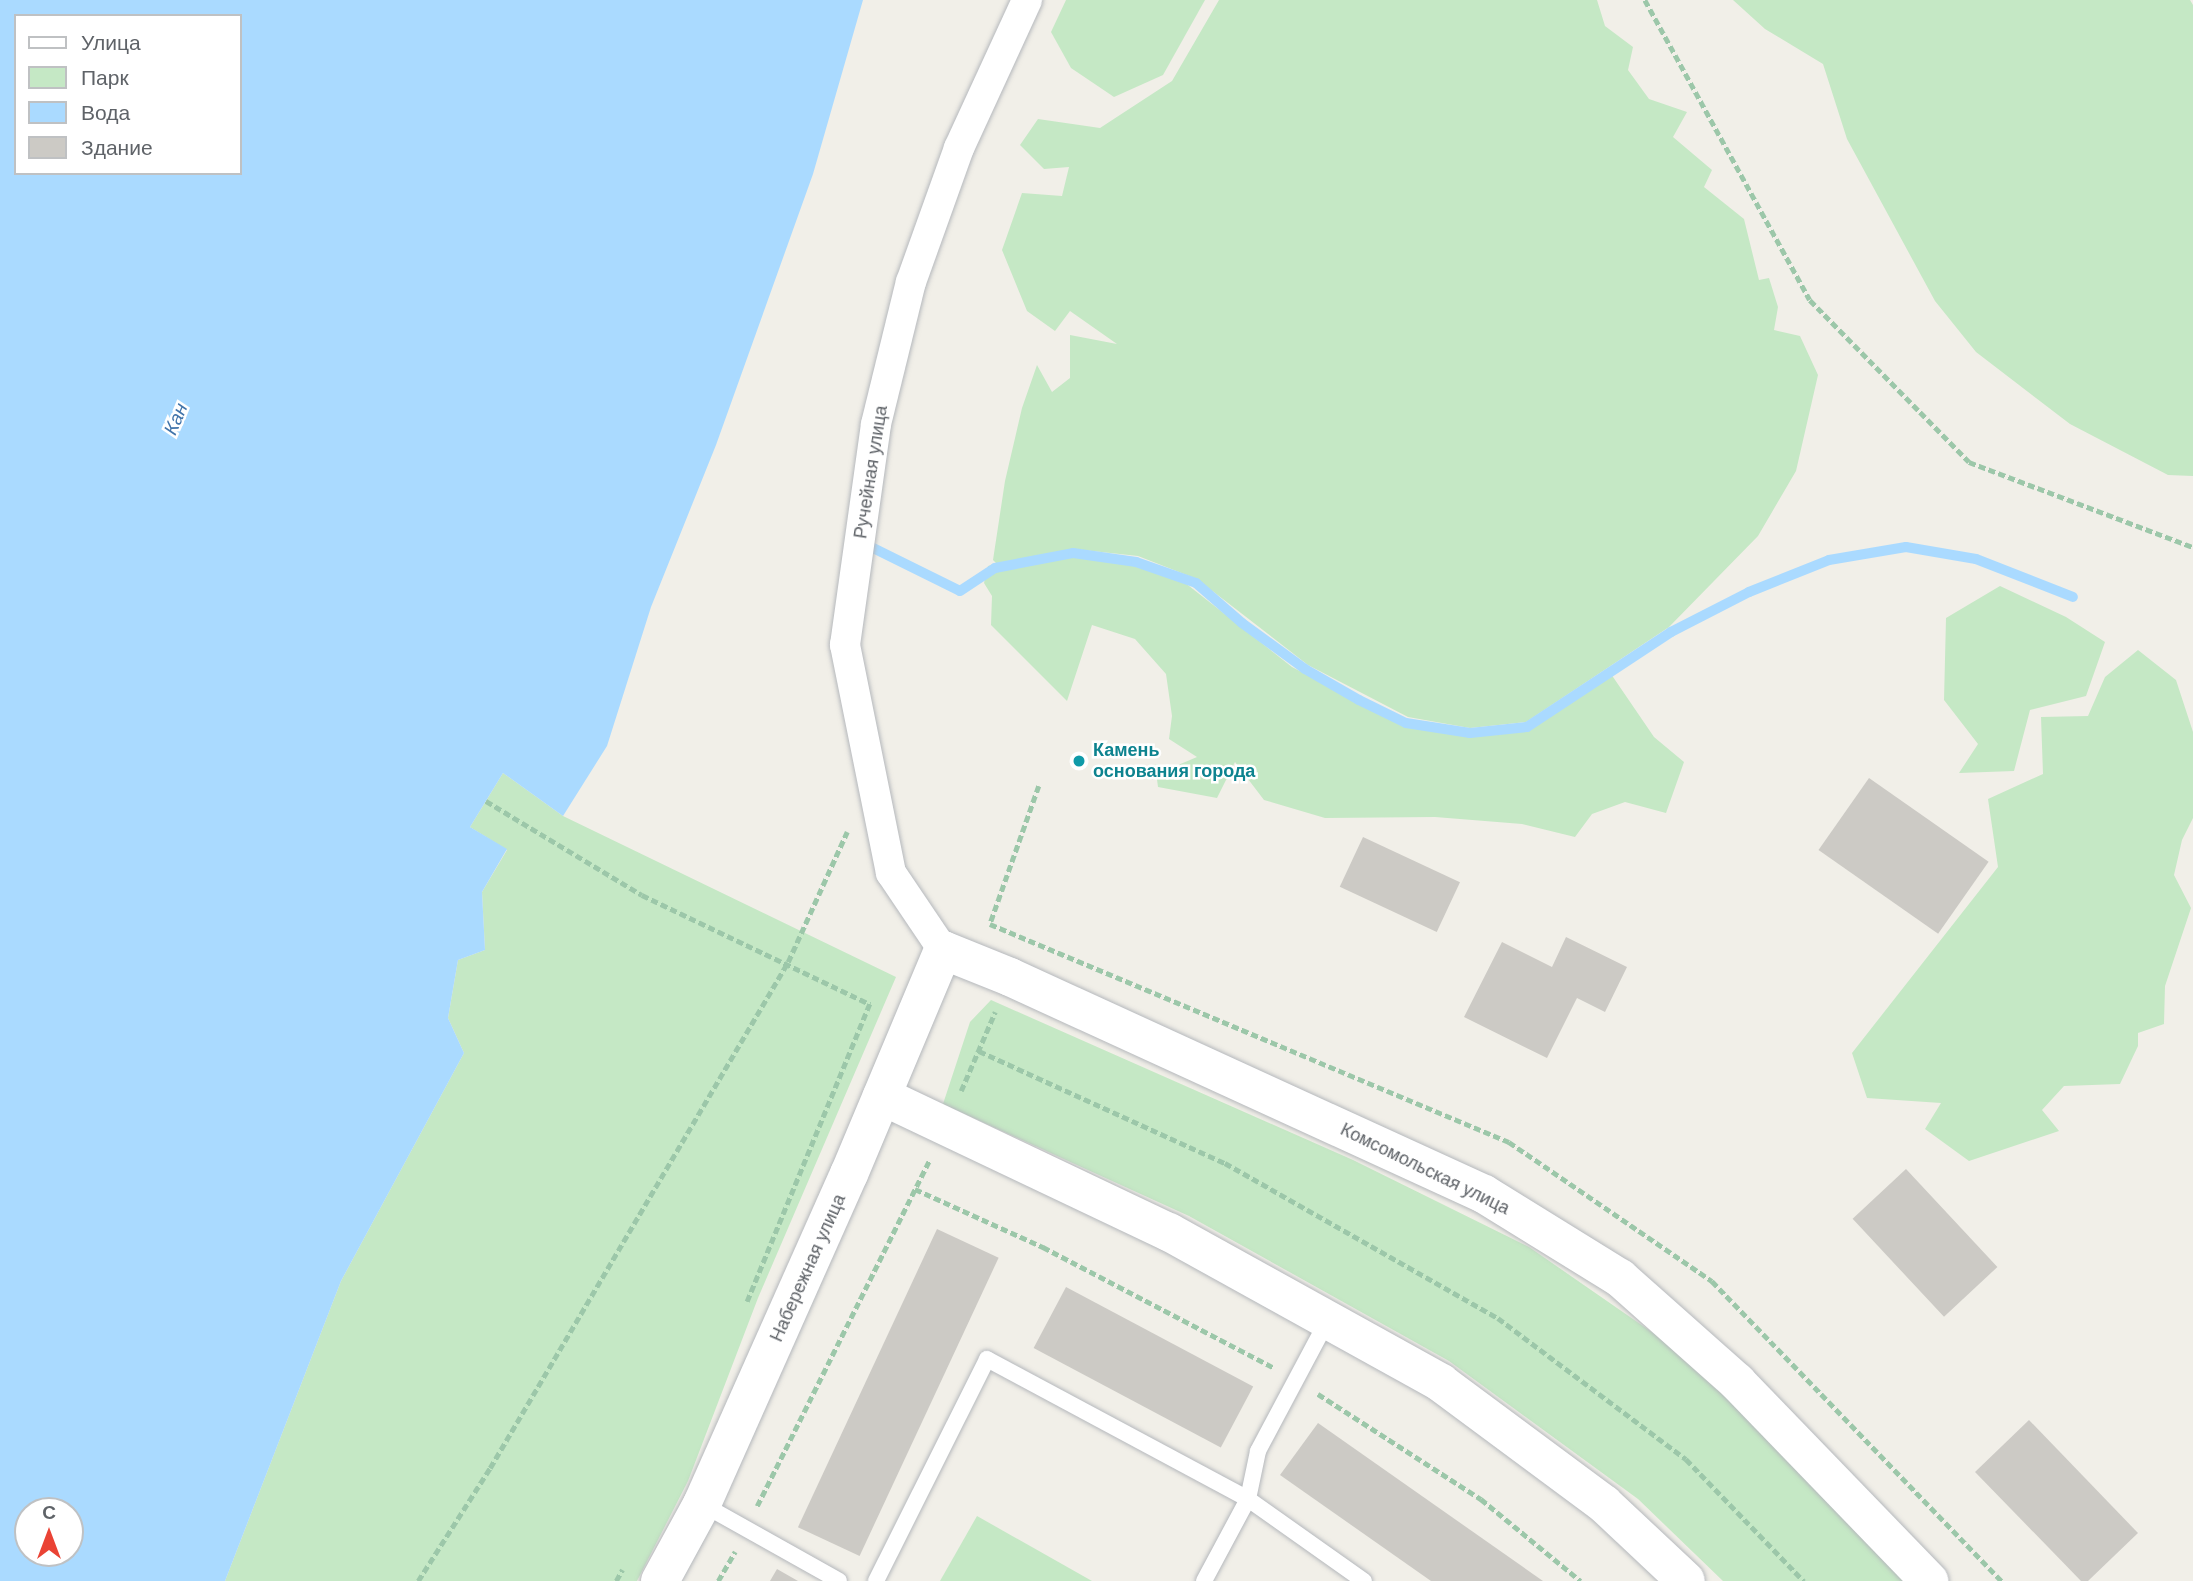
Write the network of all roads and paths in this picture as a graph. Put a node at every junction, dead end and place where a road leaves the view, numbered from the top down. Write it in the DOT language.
graph roads {
  1 [pos="1027,0"];
  2 [pos="1645,0"];
  3 [pos="2193,547"];
  4 [pos="1039,786"];
  5 [pos="486,801"];
  6 [pos="848,831"];
  7 [pos="990,924"];
  8 [pos="1027,937"];
  9 [pos="943,950"];
  10 [pos="788,962"];
  11 [pos="1010,976"];
  12 [pos="979,1051"];
  13 [pos="882,1096"];
  14 [pos="946,1126"];
  15 [pos="915,1188"];
  16 [pos="741,1315"];
  17 [pos="1327,1321"];
  18 [pos="1296,1381"];
  19 [pos="1248,1499"];
  20 [pos="702,1504"];
  21 [pos="746,1528"];
  22 [pos="623,1569"];
  23 [pos="418,1581"];
  24 [pos="616,1581"];
  25 [pos="660,1581"];
  26 [pos="718,1581"];
  27 [pos="839,1581"];
  28 [pos="876,1581"];
  29 [pos="1204,1581"];
  30 [pos="1364,1581"];
  31 [pos="1581,1581"];
  32 [pos="1686,1581"];
  33 [pos="1804,1581"];
  34 [pos="1928,1581"];
  1 -- 9 [label="street, Ручейная улица"];
  2 -- 3 [label="path"];
  4 -- 7 [label="path"];
  5 -- 10 [label="path"];
  6 -- 10 [label="path"];
  8 -- 11 [label="path"];
  9 -- 11 [label="street, Комсомольская улица"];
  9 -- 13 [label="street, Набережная улица"];
  10 -- 16 [label="path"];
  10 -- 23 [label="path"];
  11 -- 12 [label="path"];
  11 -- 34 [label="street, Комсомольская улица"];
  12 -- 14 [label="path"];
  12 -- 33 [label="path"];
  13 -- 14 [label="street"];
  13 -- 20 [label="street, Набережная улица"];
  14 -- 15 [label="path"];
  14 -- 17 [label="street"];
  15 -- 18 [label="path"];
  15 -- 21 [label="path"];
  17 -- 18 [label="lane"];
  17 -- 32 [label="street"];
  18 -- 19 [label="lane"];
  18 -- 31 [label="path"];
  19 -- 28 [label="lane"];
  19 -- 29 [label="lane"];
  19 -- 30 [label="lane"];
  20 -- 21 [label="lane"];
  20 -- 25 [label="street, Набережная улица"];
  21 -- 26 [label="path"];
  21 -- 27 [label="lane"];
  22 -- 24 [label="path"];
}
